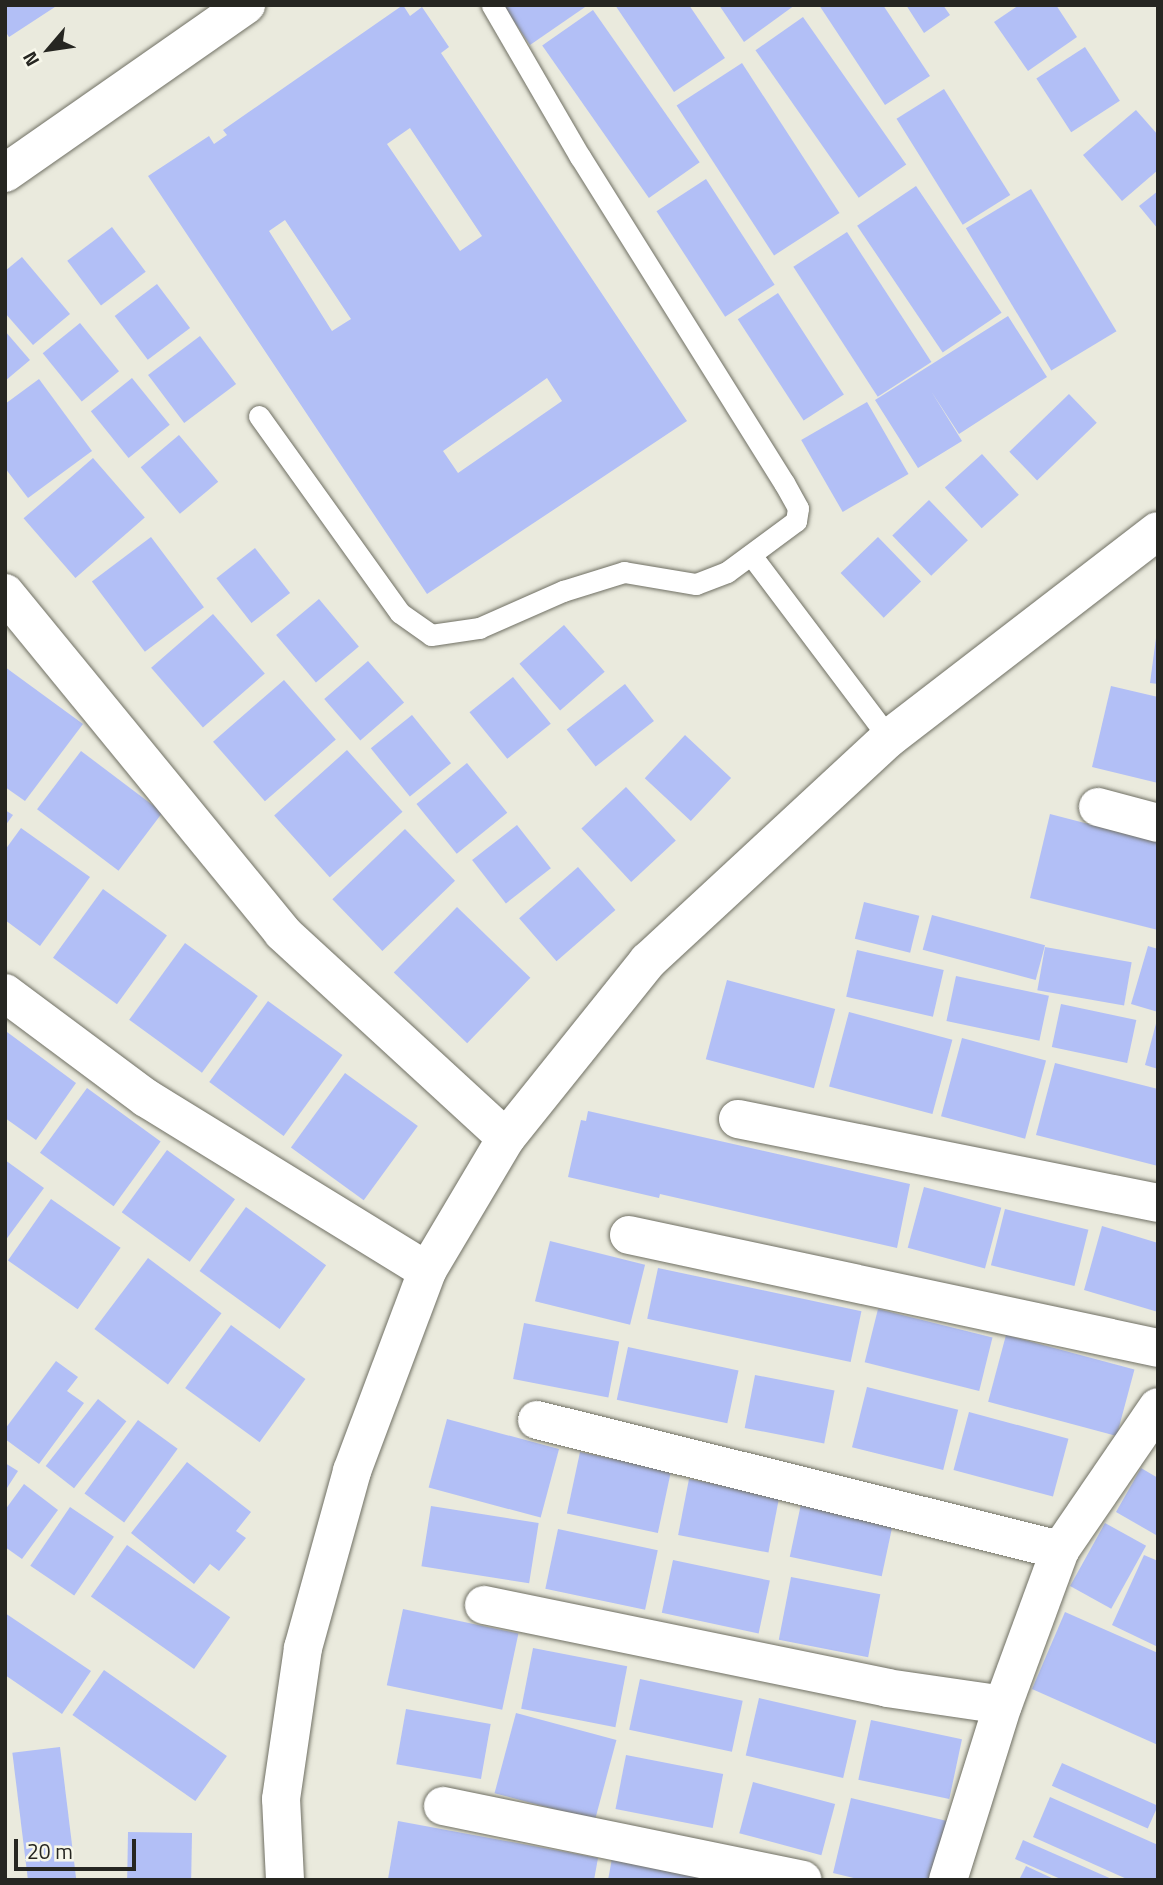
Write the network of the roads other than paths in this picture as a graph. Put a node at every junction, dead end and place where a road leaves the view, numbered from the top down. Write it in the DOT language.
graph roads {
  1 [pos="492,5"];
  2 [pos="230,10"];
  3 [pos="5,173"];
  4 [pos="259,416"];
  5 [pos="1158,531"];
  6 [pos="751,555"];
  7 [pos="5,593"];
  8 [pos="889,738"];
  9 [pos="1098,807"];
  10 [pos="1158,823"];
  11 [pos="5,993"];
  12 [pos="738,1119"];
  13 [pos="506,1138"];
  14 [pos="1158,1203"];
  15 [pos="629,1235"];
  16 [pos="427,1271"];
  17 [pos="1158,1348"];
  18 [pos="1158,1407"];
  19 [pos="537,1420"];
  20 [pos="1060,1550"];
  21 [pos="484,1605"];
  22 [pos="1003,1706"];
  23 [pos="443,1806"];
  24 [pos="285,1880"];
  25 [pos="802,1880"];
  26 [pos="948,1880"];
  1 -- 6 [label="lane"];
  2 -- 3 [label="street"];
  4 -- 6 [label="lane"];
  5 -- 8 [label="street"];
  6 -- 8 [label="lane"];
  7 -- 13 [label="street"];
  8 -- 13 [label="street"];
  9 -- 10 [label="street"];
  11 -- 16 [label="street"];
  12 -- 14 [label="street"];
  13 -- 16 [label="street"];
  15 -- 17 [label="street"];
  16 -- 24 [label="street"];
  18 -- 20 [label="street"];
  19 -- 20 [label="street"];
  20 -- 22 [label="street"];
  21 -- 22 [label="street"];
  22 -- 26 [label="street"];
  23 -- 25 [label="street"];
}
